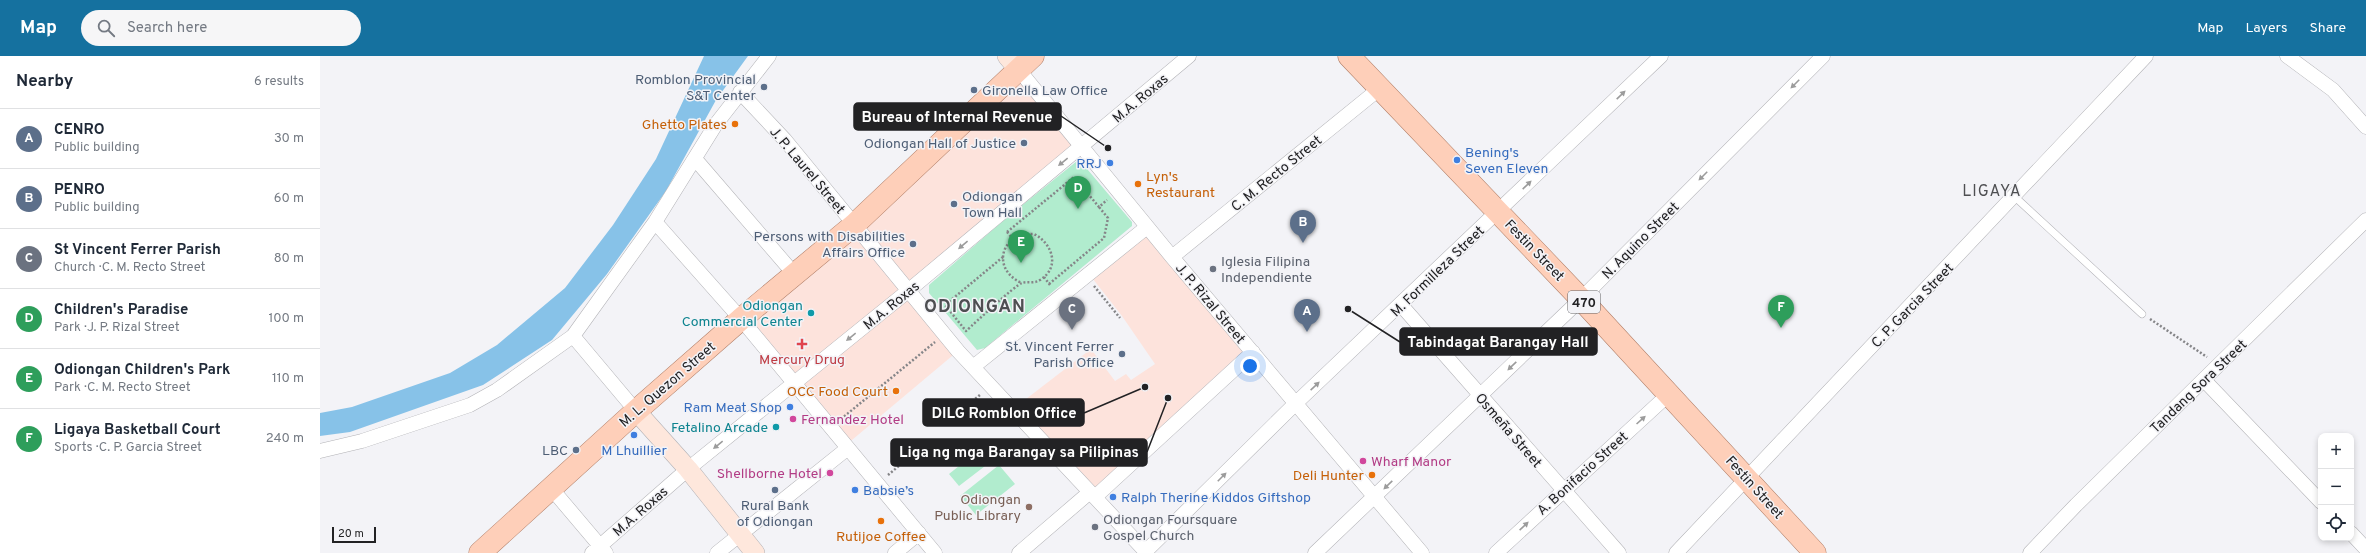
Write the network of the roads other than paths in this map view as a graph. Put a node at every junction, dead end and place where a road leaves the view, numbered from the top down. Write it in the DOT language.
graph roads {
  1 [pos="769,56"];
  2 [pos="1189,56"];
  3 [pos="1349,56"];
  4 [pos="1661,56"];
  5 [pos="1823,56"];
  6 [pos="2146,56"];
  7 [pos="2287,56"];
  8 [pos="1020,60"];
  9 [pos="1380,89"];
  10 [pos="740,92"];
  11 [pos="2366,127"];
  12 [pos="1081,148"];
  13 [pos="696,160"];
  14 [pos="2015,197"];
  15 [pos="1499,212"];
  16 [pos="2366,220"];
  17 [pos="655,222"];
  18 [pos="854,224"];
  19 [pos="1147,227"];
  20 [pos="1172,257"];
  21 [pos="795,275"];
  22 [pos="908,291"];
  23 [pos="1581,298"];
  24 [pos="1401,305"];
  25 [pos="2142,314"];
  26 [pos="741,319"];
  27 [pos="574,336"];
  28 [pos="1253,352"];
  29 [pos="973,367"];
  30 [pos="2204,380"];
  31 [pos="794,383"];
  32 [pos="1669,394"];
  33 [pos="1480,397"];
  34 [pos="1296,403"];
  35 [pos="636,411"];
  36 [pos="848,448"];
  37 [pos="320,451"];
  38 [pos="688,469"];
  39 [pos="1747,477"];
  40 [pos="551,488"];
  41 [pos="1562,491"];
  42 [pos="1092,495"];
  43 [pos="1374,498"];
  44 [pos="2318,499"];
  45 [pos="919,533"];
  46 [pos="740,534"];
  47 [pos="2354,537"];
  48 [pos="2363,550"];
  49 [pos="599,551"];
  50 [pos="480,553"];
  51 [pos="717,553"];
  52 [pos="755,553"];
  53 [pos="895,553"];
  54 [pos="935,553"];
  55 [pos="1019,553"];
  56 [pos="1145,553"];
  57 [pos="1315,553"];
  58 [pos="1422,553"];
  59 [pos="1496,553"];
  60 [pos="1619,553"];
  61 [pos="1676,553"];
  62 [pos="1815,553"];
  63 [pos="2030,553"];
  1 -- 10 [label="street"];
  2 -- 12 [label="street, M.A. Roxas"];
  3 -- 9 [label="main road, Festin Street / 470"];
  15 -- 4 [label="street, M. Formilleza Street, one-way"];
  5 -- 23 [label="street, N. Aquino Street, one-way"];
  6 -- 14 [label="street, C. P. Garcia Street"];
  7 -- 11 [label="street"];
  8 -- 12 [label="street, J. P. Rizal Street"];
  8 -- 18 [label="main road, M. L. Quezon Street"];
  9 -- 15 [label="main road, Festin Street / 470"];
  9 -- 20 [label="street, C. M. Recto Street"];
  10 -- 13 [label="street"];
  10 -- 18 [label="street, J. P. Laurel Street"];
  12 -- 19 [label="street, J. P. Rizal Street"];
  12 -- 22 [label="street, M.A. Roxas, one-way"];
  13 -- 17 [label="street"];
  13 -- 21 [label="street"];
  14 -- 25 [label="lane"];
  14 -- 39 [label="street, C. P. Garcia Street"];
  15 -- 23 [label="main road, Festin Street / 470"];
  15 -- 24 [label="street, M. Formilleza Street"];
  16 -- 30 [label="street, Tandang Sora Street"];
  17 -- 26 [label="street"];
  17 -- 27 [label="street"];
  18 -- 21 [label="main road, M. L. Quezon Street"];
  18 -- 22 [label="street, J. P. Laurel Street"];
  19 -- 20 [label="street, J. P. Rizal Street"];
  19 -- 29 [label="street"];
  20 -- 28 [label="street, J. P. Rizal Street"];
  21 -- 26 [label="main road, M. L. Quezon Street"];
  22 -- 29 [label="street, J. P. Laurel Street"];
  22 -- 31 [label="street, M.A. Roxas, one-way"];
  23 -- 32 [label="main road, Festin Street / 470"];
  23 -- 33 [label="street, N. Aquino Street, one-way"];
  24 -- 33 [label="street, Osmeña Street"];
  34 -- 24 [label="street, M. Formilleza Street, one-way"];
  26 -- 31 [label="street"];
  26 -- 35 [label="main road, M. L. Quezon Street"];
  27 -- 35 [label="street"];
  27 -- 37 [label="street"];
  28 -- 34 [label="street, J. P. Rizal Street"];
  28 -- 42 [label="street"];
  29 -- 42 [label="street, J. P. Laurel Street"];
  30 -- 44 [label="street"];
  30 -- 63 [label="street, Tandang Sora Street"];
  31 -- 36 [label="street"];
  31 -- 38 [label="street, M.A. Roxas, one-way"];
  32 -- 39 [label="main road, Festin Street / 470"];
  41 -- 32 [label="street, A. Bonifacio Street, one-way"];
  33 -- 41 [label="street, Osmeña Street"];
  33 -- 43 [label="street, N. Aquino Street, one-way"];
  34 -- 43 [label="street, J. P. Rizal Street"];
  56 -- 34 [label="street, M. Formilleza Street, one-way"];
  35 -- 38 [label="main road"];
  35 -- 40 [label="main road, M. L. Quezon Street"];
  36 -- 45 [label="street"];
  36 -- 46 [label="street"];
  38 -- 46 [label="main road"];
  38 -- 49 [label="street, M.A. Roxas"];
  39 -- 61 [label="street, C. P. Garcia Street"];
  39 -- 62 [label="main road, Festin Street / 470"];
  40 -- 49 [label="street"];
  40 -- 50 [label="main road, M. L. Quezon Street"];
  59 -- 41 [label="street, A. Bonifacio Street, one-way"];
  41 -- 60 [label="street, Osmeña Street"];
  42 -- 55 [label="street"];
  42 -- 56 [label="street, J. P. Laurel Street"];
  43 -- 57 [label="street, N. Aquino Street"];
  43 -- 58 [label="street, J. P. Rizal Street"];
  45 -- 53 [label="street"];
  45 -- 54 [label="street"];
  46 -- 51 [label="street"];
  46 -- 52 [label="main road"];
  47 -- 48 [label="street"];
}
